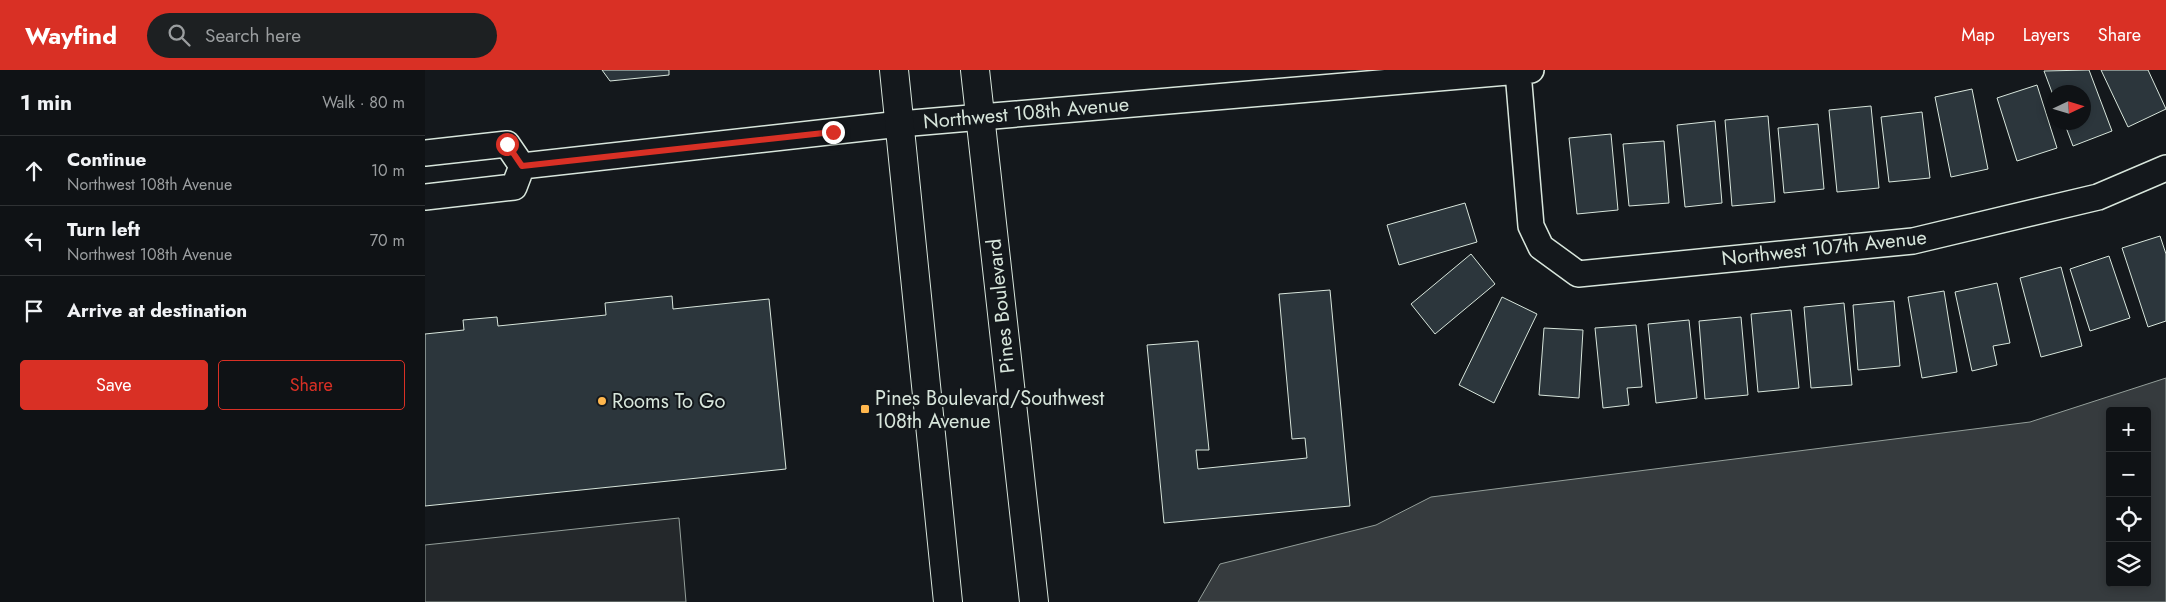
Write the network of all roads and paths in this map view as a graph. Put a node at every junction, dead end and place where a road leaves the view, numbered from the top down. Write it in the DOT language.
graph roads {
  1 [pos="894,70"];
  2 [pos="975,70"];
  3 [pos="1525,71"];
  4 [pos="980,117"];
  5 [pos="900,124"];
  6 [pos="425,153"];
  7 [pos="522,166"];
  8 [pos="2166,168"];
  9 [pos="425,197"];
  10 [pos="948,602"];
  11 [pos="1034,602"];
  1 -- 5 [label="highway"];
  2 -- 4 [label="highway, Pines Boulevard"];
  3 -- 4 [label="street, Northwest 108th Avenue"];
  3 -- 8 [label="street, Northwest 107th Avenue"];
  4 -- 5 [label="street, Northwest 108th Avenue"];
  4 -- 11 [label="highway, Pines Boulevard"];
  5 -- 7 [label="street, Northwest 108th Avenue"];
  5 -- 10 [label="highway"];
  6 -- 7 [label="street"];
  7 -- 9 [label="street"];
}
